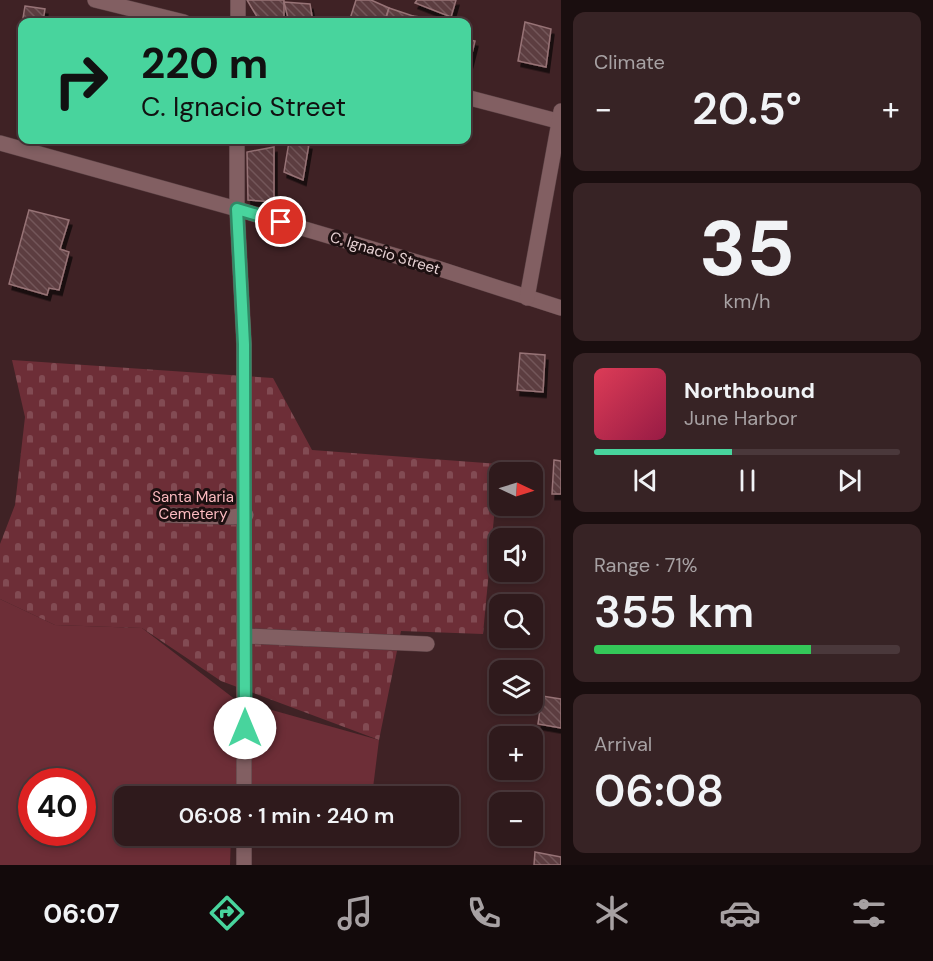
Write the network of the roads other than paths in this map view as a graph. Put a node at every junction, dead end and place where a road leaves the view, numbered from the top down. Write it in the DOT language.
graph roads {
  1 [pos="95,0"];
  2 [pos="238,0"];
  3 [pos="168,18"];
  4 [pos="238,18"];
  5 [pos="471,98"];
  6 [pos="560,118"];
  7 [pos="0,143"];
  8 [pos="237,144"];
  9 [pos="237,209"];
  10 [pos="527,298"];
  11 [pos="561,308"];
  12 [pos="166,514"];
  13 [pos="246,515"];
  14 [pos="246,636"];
  15 [pos="427,644"];
  16 [pos="244,786"];
  17 [pos="244,846"];
  18 [pos="244,865"];
  1 -- 3 [label="street"];
  2 -- 4 [label="street"];
  5 -- 6 [label="street"];
  6 -- 10 [label="street"];
  7 -- 9 [label="street, C. Ignacio Street"];
  8 -- 9 [label="street"];
  9 -- 10 [label="street, C. Ignacio Street"];
  9 -- 13 [label="street"];
  10 -- 11 [label="street, C. Ignacio Street"];
  12 -- 13 [label="street"];
  13 -- 14 [label="street"];
  14 -- 15 [label="street"];
  14 -- 16 [label="street"];
  17 -- 18 [label="street"];
}
